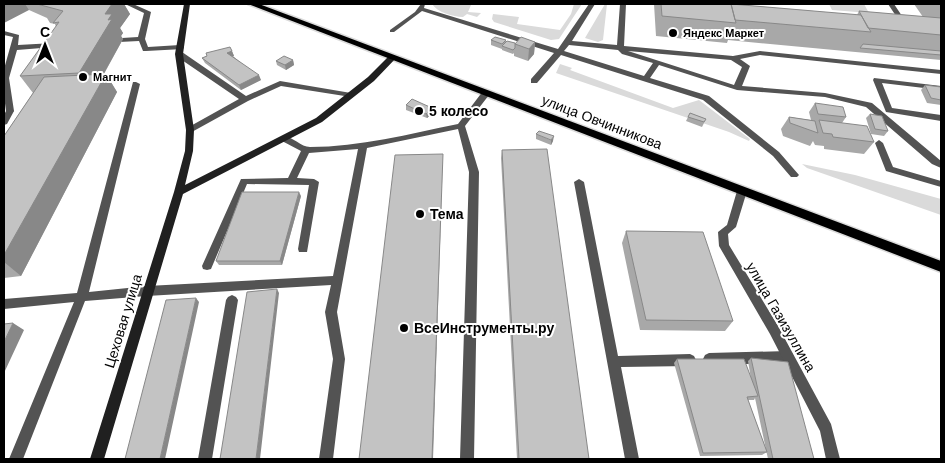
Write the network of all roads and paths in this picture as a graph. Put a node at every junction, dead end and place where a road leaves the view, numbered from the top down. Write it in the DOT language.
graph roads {
  1 [pos="128,4"];
  2 [pos="187,4"];
  3 [pos="252,4"];
  4 [pos="592,4"];
  5 [pos="623,4"];
  6 [pos="891,4"];
  7 [pos="265,6"];
  8 [pos="422,6"];
  9 [pos="888,24"];
  10 [pos="392,31"];
  11 [pos="4,33"];
  12 [pos="141,39"];
  13 [pos="122,40"];
  14 [pos="567,43"];
  15 [pos="61,45"];
  16 [pos="13,48"];
  17 [pos="620,48"];
  18 [pos="180,50"];
  19 [pos="559,52"];
  20 [pos="393,57"];
  21 [pos="733,58"];
  22 [pos="657,63"];
  23 [pos="941,72"];
  24 [pos="646,79"];
  25 [pos="534,81"];
  26 [pos="136,84"];
  27 [pos="737,88"];
  28 [pos="941,88"];
  29 [pos="486,93"];
  30 [pos="351,95"];
  31 [pos="245,99"];
  32 [pos="941,118"];
  33 [pos="4,122"];
  34 [pos="461,126"];
  35 [pos="190,130"];
  36 [pos="285,139"];
  37 [pos="879,143"];
  38 [pos="363,146"];
  39 [pos="306,150"];
  40 [pos="941,165"];
  41 [pos="794,175"];
  42 [pos="291,181"];
  43 [pos="578,182"];
  44 [pos="941,184"];
  45 [pos="742,191"];
  46 [pos="179,192"];
  47 [pos="303,249"];
  48 [pos="207,266"];
  49 [pos="941,267"];
  50 [pos="338,280"];
  51 [pos="147,291"];
  52 [pos="82,296"];
  53 [pos="232,300"];
  54 [pos="4,304"];
  55 [pos="788,357"];
  56 [pos="613,362"];
  57 [pos="16,459"];
  58 [pos="97,459"];
  59 [pos="204,459"];
  60 [pos="326,459"];
  61 [pos="467,459"];
  62 [pos="632,459"];
  63 [pos="833,459"];
  1 -- 12 [label="street"];
  2 -- 18 [label="main road, Цеховая улица"];
  3 -- 7 [label="main road, улица Овчинникова"];
  4 -- 14 [label="street"];
  5 -- 17 [label="street"];
  6 -- 9 [label="street"];
  7 -- 20 [label="main road, улица Овчинникова"];
  8 -- 10 [label="street"];
  8 -- 19 [label="street"];
  11 -- 16 [label="street"];
  12 -- 13 [label="street"];
  12 -- 18 [label="street"];
  14 -- 17 [label="street"];
  14 -- 19 [label="street"];
  15 -- 16 [label="street"];
  16 -- 33 [label="street"];
  17 -- 21 [label="street"];
  17 -- 22 [label="street"];
  18 -- 31 [label="street"];
  18 -- 35 [label="main road, Цеховая улица"];
  19 -- 24 [label="street"];
  19 -- 25 [label="street"];
  20 -- 29 [label="main road, улица Овчинникова"];
  20 -- 30 [label="main road"];
  21 -- 23 [label="street"];
  21 -- 27 [label="street"];
  22 -- 24 [label="street"];
  22 -- 27 [label="street"];
  24 -- 41 [label="street"];
  26 -- 52 [label="street"];
  27 -- 40 [label="street"];
  28 -- 32 [label="street"];
  29 -- 34 [label="street"];
  29 -- 45 [label="main road, улица Овчинникова"];
  30 -- 31 [label="street"];
  30 -- 36 [label="main road"];
  31 -- 35 [label="street"];
  34 -- 38 [label="street"];
  34 -- 61 [label="street"];
  35 -- 46 [label="main road, Цеховая улица"];
  36 -- 39 [label="street"];
  36 -- 46 [label="main road"];
  37 -- 44 [label="street"];
  38 -- 39 [label="street"];
  38 -- 50 [label="street"];
  39 -- 42 [label="street"];
  42 -- 47 [label="street"];
  42 -- 48 [label="street"];
  43 -- 56 [label="street"];
  45 -- 49 [label="main road, улица Овчинникова"];
  45 -- 55 [label="street, улица Газизуллина"];
  46 -- 51 [label="main road, Цеховая улица"];
  50 -- 51 [label="street"];
  50 -- 60 [label="street"];
  51 -- 52 [label="street"];
  51 -- 58 [label="main road, Цеховая улица"];
  52 -- 54 [label="street"];
  52 -- 57 [label="street"];
  53 -- 59 [label="street"];
  55 -- 56 [label="street"];
  55 -- 63 [label="street, улица Газизуллина"];
  56 -- 62 [label="street"];
}
